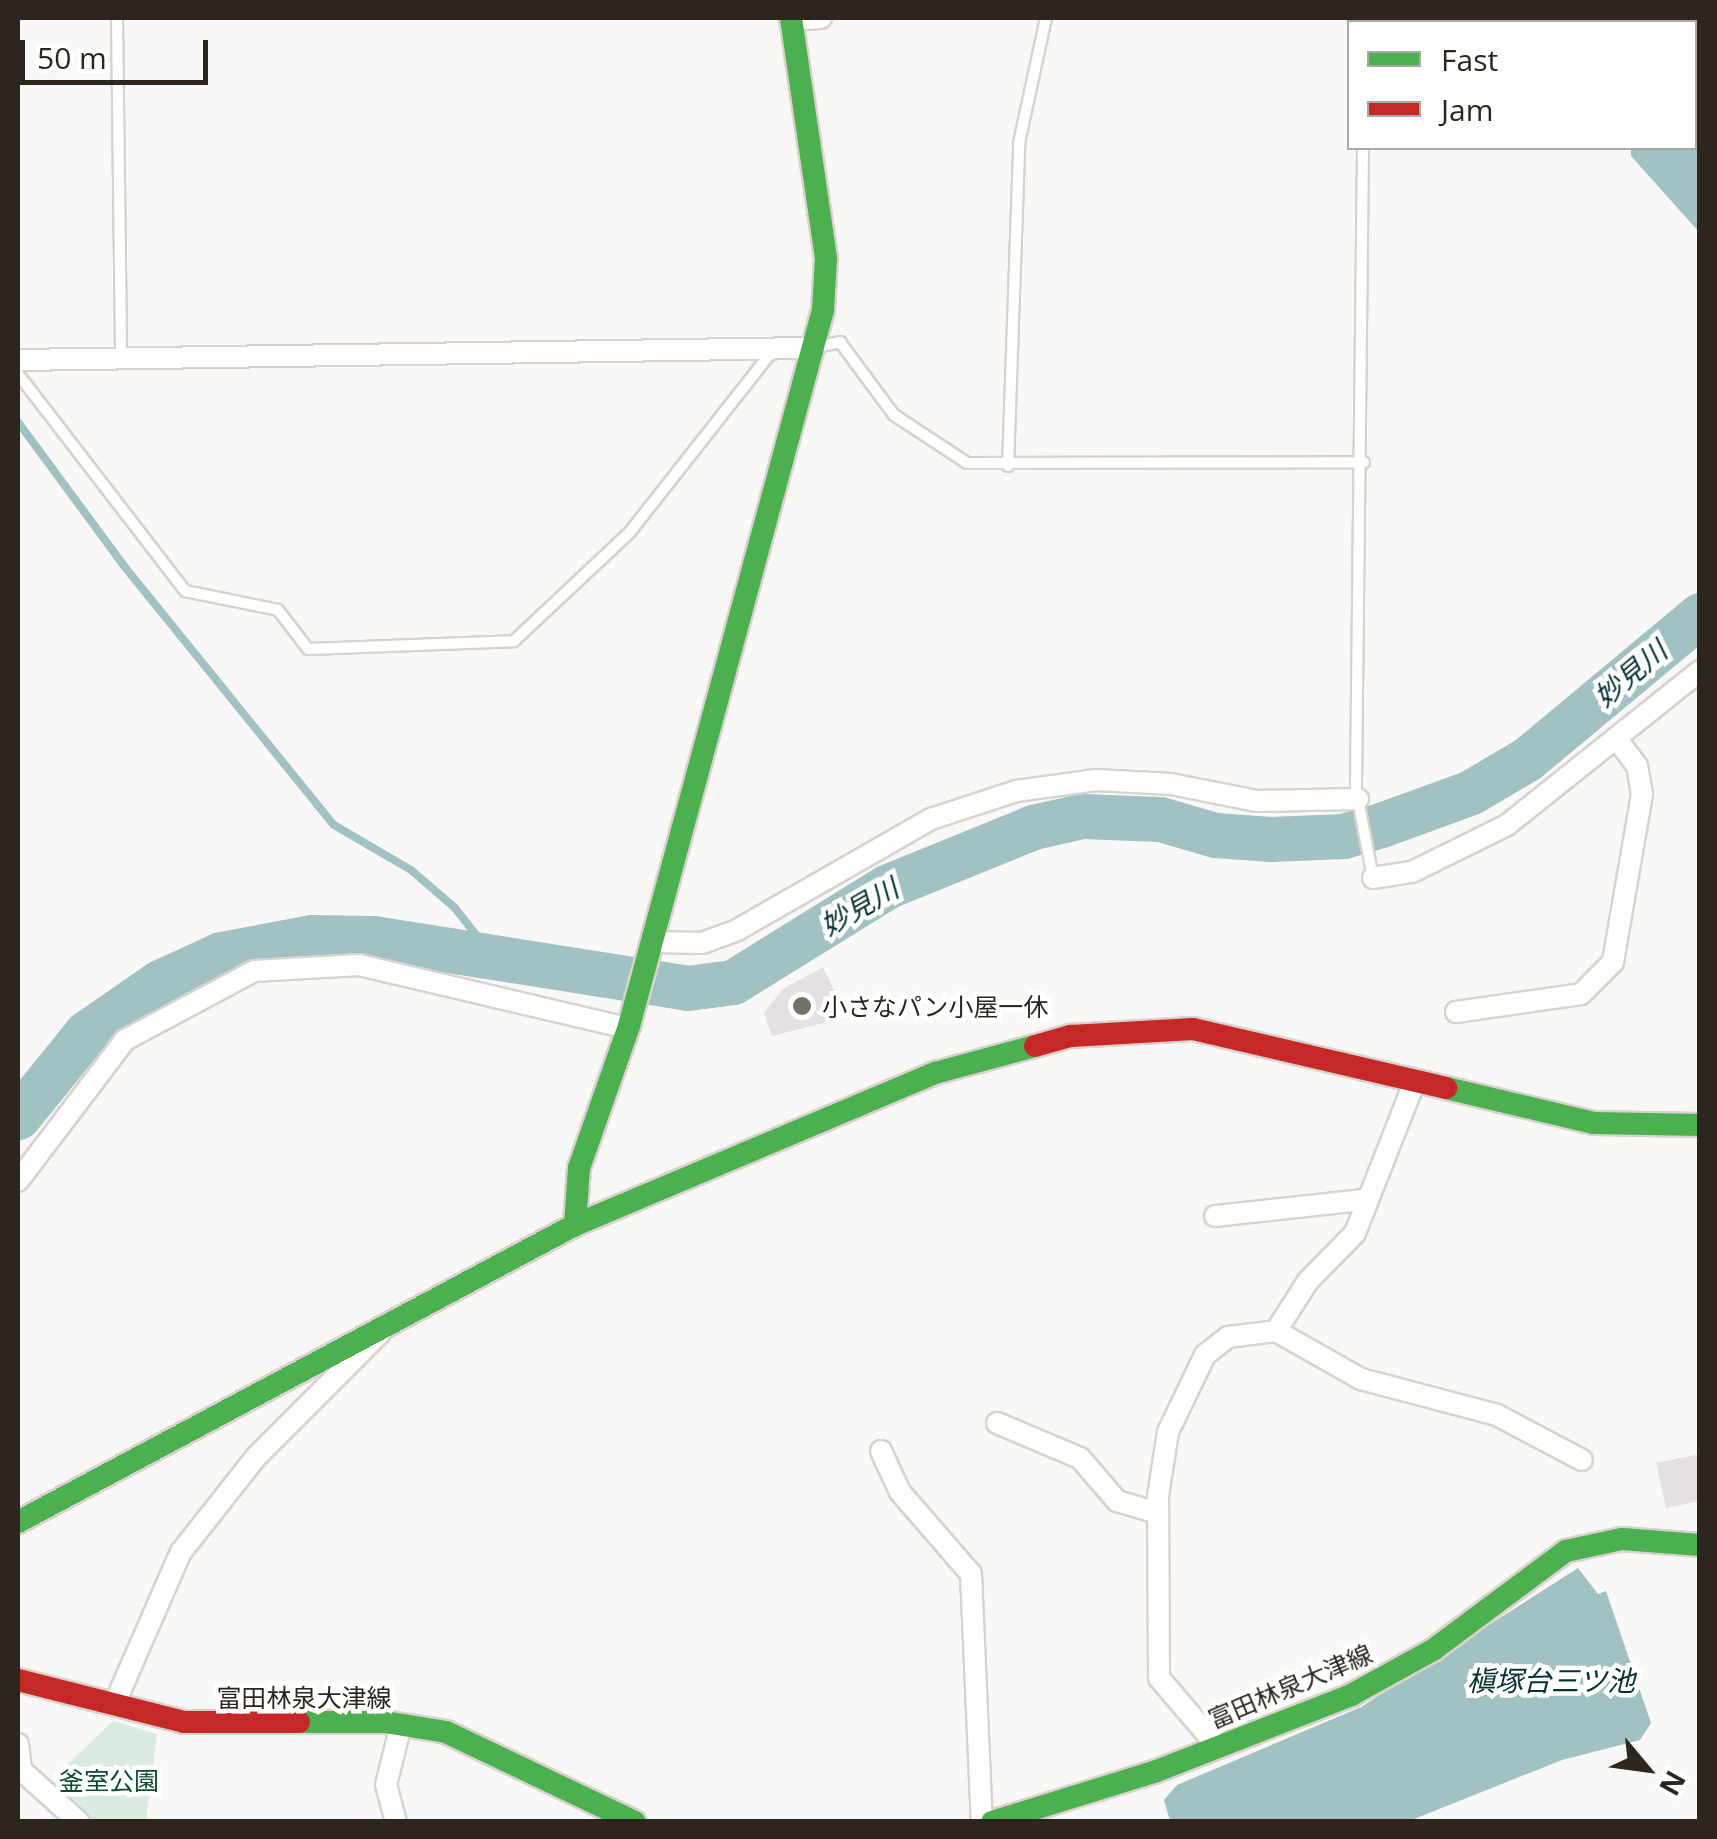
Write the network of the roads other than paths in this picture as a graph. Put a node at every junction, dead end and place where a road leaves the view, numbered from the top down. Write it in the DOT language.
graph roads {
  1 [pos="117,18"];
  2 [pos="822,18"];
  3 [pos="1046,18"];
  4 [pos="791,19"];
  5 [pos="1363,150"];
  6 [pos="774,348"];
  7 [pos="812,348"];
  8 [pos="121,359"];
  9 [pos="18,360"];
  10 [pos="18,374"];
  11 [pos="1364,462"];
  12 [pos="1008,466"];
  13 [pos="1700,672"];
  14 [pos="1617,739"];
  15 [pos="1358,799"];
  16 [pos="1372,878"];
  17 [pos="651,943"];
  18 [pos="1456,1012"];
  19 [pos="629,1027"];
  20 [pos="1415,1081"];
  21 [pos="1700,1125"];
  22 [pos="18,1181"];
  23 [pos="1363,1200"];
  24 [pos="1215,1216"];
  25 [pos="575,1225"];
  26 [pos="390,1320"];
  27 [pos="1276,1331"];
  28 [pos="998,1423"];
  29 [pos="881,1450"];
  30 [pos="1582,1460"];
  31 [pos="1158,1513"];
  32 [pos="18,1522"];
  33 [pos="1700,1545"];
  34 [pos="18,1680"];
  35 [pos="114,1705"];
  36 [pos="401,1724"];
  37 [pos="18,1744"];
  38 [pos="1218,1747"];
  39 [pos="19,1778"];
  40 [pos="79,1822"];
  41 [pos="396,1822"];
  42 [pos="635,1822"];
  43 [pos="982,1822"];
  44 [pos="992,1822"];
  1 -- 8 [label="lane"];
  2 -- 4 [label="street"];
  3 -- 12 [label="lane"];
  4 -- 7 [label="street"];
  5 -- 11 [label="lane"];
  6 -- 7 [label="street"];
  6 -- 8 [label="street"];
  6 -- 10 [label="lane"];
  7 -- 12 [label="lane"];
  7 -- 17 [label="street"];
  8 -- 9 [label="street"];
  11 -- 12 [label="lane"];
  11 -- 15 [label="lane"];
  13 -- 14 [label="street"];
  14 -- 16 [label="street"];
  14 -- 18 [label="street"];
  15 -- 16 [label="lane"];
  15 -- 17 [label="street"];
  17 -- 19 [label="street"];
  19 -- 22 [label="street"];
  19 -- 25 [label="street"];
  20 -- 21 [label="street"];
  20 -- 23 [label="street"];
  20 -- 25 [label="street"];
  23 -- 24 [label="street"];
  23 -- 27 [label="street"];
  25 -- 26 [label="street"];
  26 -- 32 [label="street"];
  26 -- 35 [label="street"];
  27 -- 30 [label="street"];
  27 -- 31 [label="street"];
  28 -- 31 [label="street"];
  29 -- 43 [label="street"];
  31 -- 38 [label="street"];
  33 -- 38 [label="street, 富田林泉大津線"];
  34 -- 35 [label="street, 富田林泉大津線"];
  35 -- 36 [label="street, 富田林泉大津線"];
  36 -- 41 [label="street"];
  36 -- 42 [label="street, 富田林泉大津線"];
  37 -- 39 [label="street"];
  38 -- 44 [label="street, 富田林泉大津線"];
  39 -- 40 [label="street"];
}
